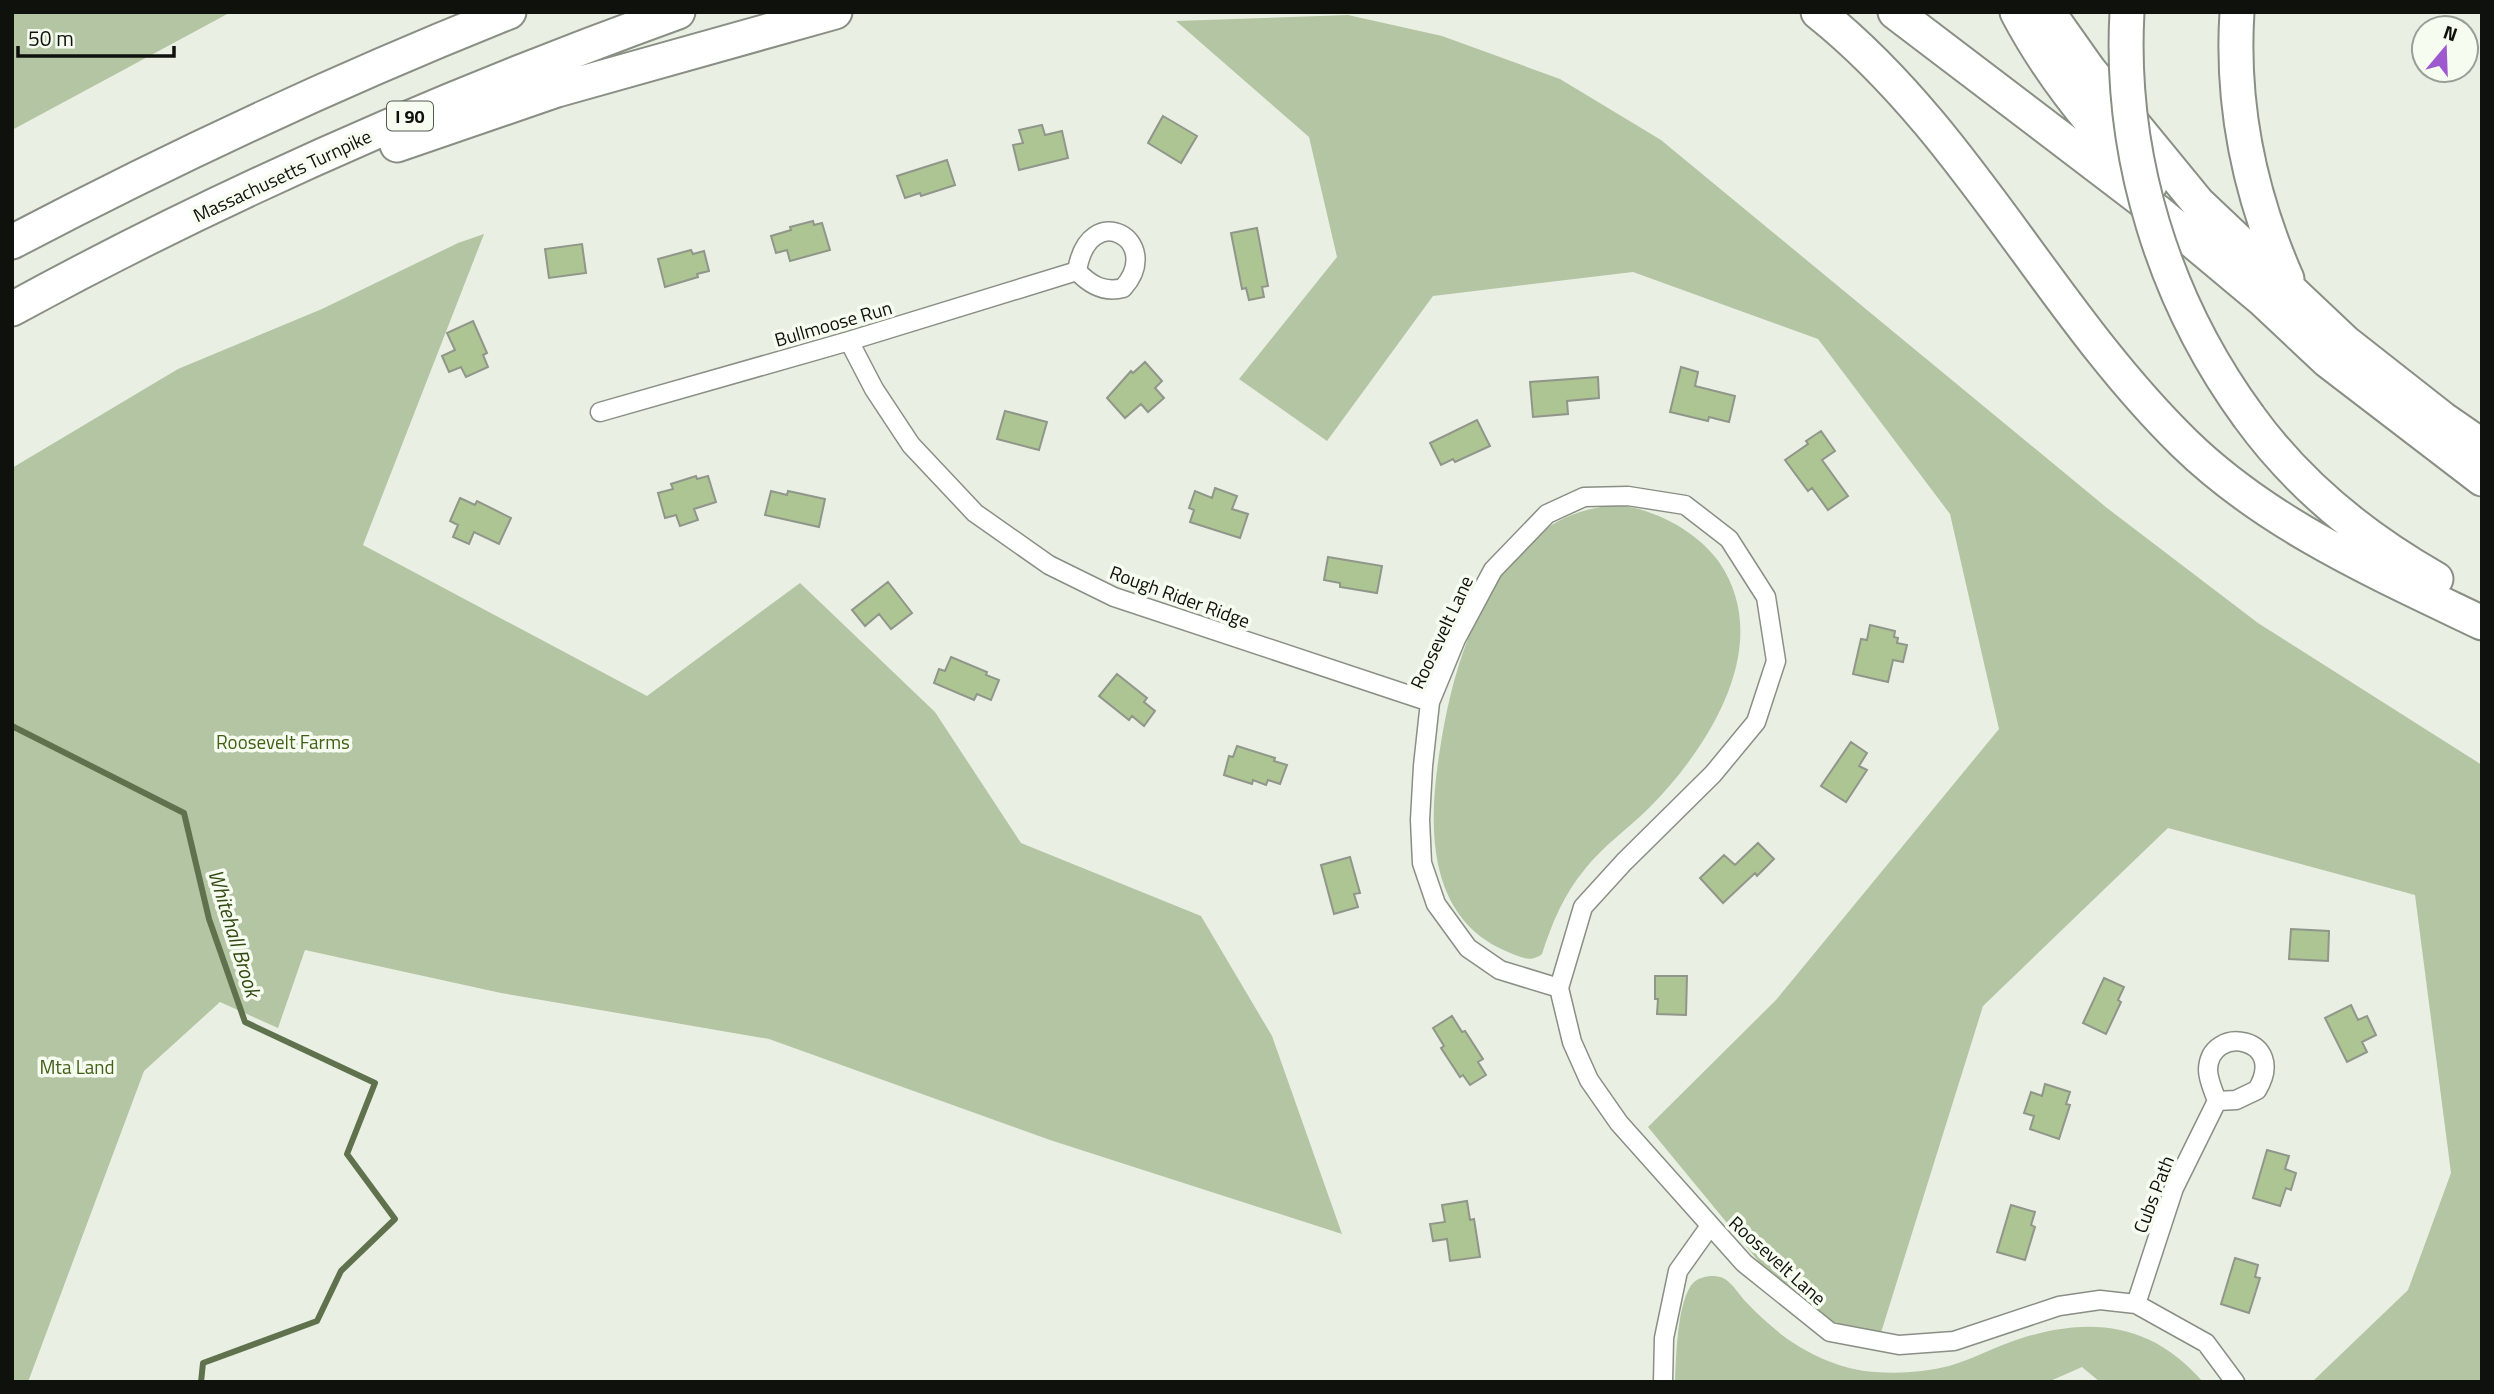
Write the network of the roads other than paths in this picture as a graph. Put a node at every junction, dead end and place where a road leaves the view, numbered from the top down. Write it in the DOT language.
graph roads {
  1 [pos="482,12"];
  2 [pos="509,12"];
  3 [pos="678,12"];
  4 [pos="835,12"];
  5 [pos="1818,12"];
  6 [pos="1895,12"];
  7 [pos="2017,12"];
  8 [pos="2048,12"];
  9 [pos="2127,12"];
  10 [pos="2237,12"];
  11 [pos="402,56"];
  12 [pos="149,237"];
  13 [pos="12,242"];
  14 [pos="1077,271"];
  15 [pos="2295,294"];
  16 [pos="2262,299"];
  17 [pos="12,309"];
  18 [pos="849,341"];
  19 [pos="600,412"];
  20 [pos="2482,446"];
  21 [pos="2482,479"];
  22 [pos="2482,604"];
  23 [pos="2482,623"];
  24 [pos="1430,702"];
  25 [pos="1559,988"];
  26 [pos="2217,1101"];
  27 [pos="1710,1226"];
  28 [pos="2136,1304"];
  29 [pos="1663,1382"];
  30 [pos="2235,1382"];
  1 -- 11 [label="highway"];
  2 -- 11 [label="highway"];
  3 -- 12 [label="highway, Massachusetts Turnpike / I 90"];
  4 -- 12 [label="highway"];
  5 -- 23 [label="highway"];
  6 -- 16 [label="highway"];
  7 -- 16 [label="highway"];
  8 -- 15 [label="highway"];
  9 -- 22 [label="highway, bridge"];
  10 -- 15 [label="highway"];
  11 -- 13 [label="highway"];
  12 -- 17 [label="highway, Massachusetts Turnpike / I 90"];
  14 -- 18 [label="street, Bullmoose Run"];
  15 -- 20 [label="highway"];
  16 -- 21 [label="highway"];
  18 -- 19 [label="street, Bullmoose Run"];
  18 -- 24 [label="street, Rough Rider Ridge"];
  24 -- 25 [label="street, Roosevelt Lane"];
  24 -- 25 [label="street, Roosevelt Lane"];
  25 -- 27 [label="street, Roosevelt Lane"];
  26 -- 28 [label="street, Cubs Path"];
  27 -- 28 [label="street, Roosevelt Lane"];
  27 -- 29 [label="street"];
  28 -- 30 [label="street, Roosevelt Lane"];
}
